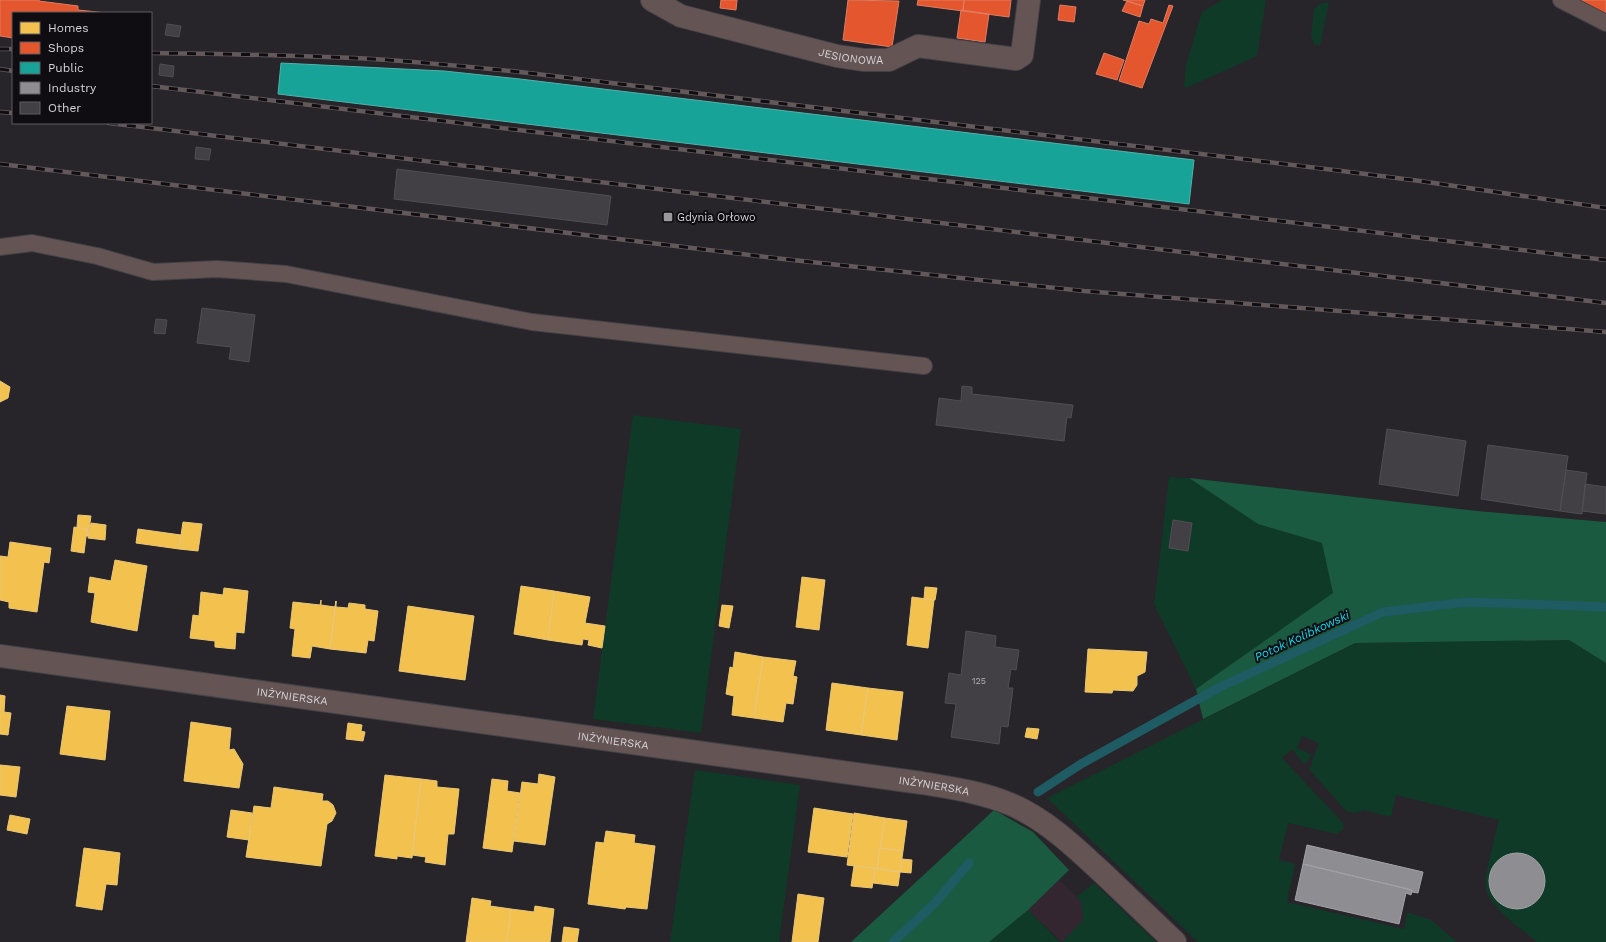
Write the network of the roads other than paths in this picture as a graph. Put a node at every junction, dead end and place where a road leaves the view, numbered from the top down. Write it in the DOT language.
graph roads {
  1 [pos="652,0"];
  2 [pos="1029,0"];
  3 [pos="1561,0"];
  4 [pos="1606,23"];
  5 [pos="0,247"];
  6 [pos="924,366"];
  7 [pos="0,656"];
  8 [pos="1175,942"];
  1 -- 2 [label="street, JESIONOWA"];
  3 -- 4 [label="lane"];
  5 -- 6 [label="lane"];
  7 -- 8 [label="street, INŻYNIERSKA"];
}
